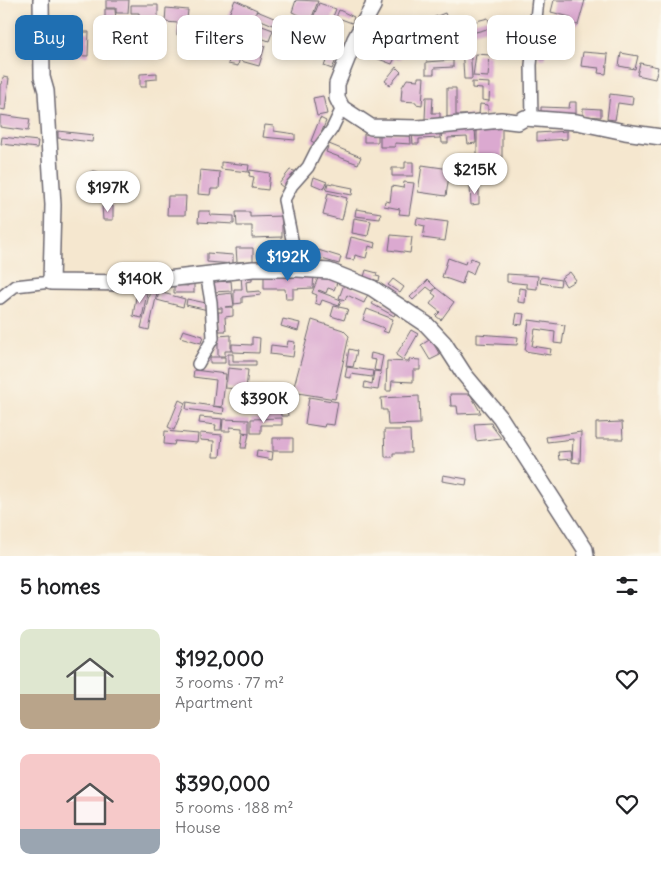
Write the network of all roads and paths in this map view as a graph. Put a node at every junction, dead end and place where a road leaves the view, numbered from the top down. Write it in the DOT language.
graph roads {
  1 [pos="41,0"];
  2 [pos="374,0"];
  3 [pos="538,0"];
  4 [pos="342,108"];
  5 [pos="532,119"];
  6 [pos="661,137"];
  7 [pos="298,268"];
  8 [pos="206,273"];
  9 [pos="51,282"];
  10 [pos="0,298"];
  11 [pos="198,364"];
  12 [pos="586,556"];
  1 -- 9 [label="street"];
  2 -- 4 [label="street"];
  3 -- 5 [label="street"];
  4 -- 5 [label="street"];
  4 -- 7 [label="street"];
  5 -- 6 [label="street"];
  7 -- 8 [label="street"];
  7 -- 12 [label="street"];
  8 -- 9 [label="street"];
  8 -- 11 [label="street"];
  9 -- 10 [label="street"];
}
